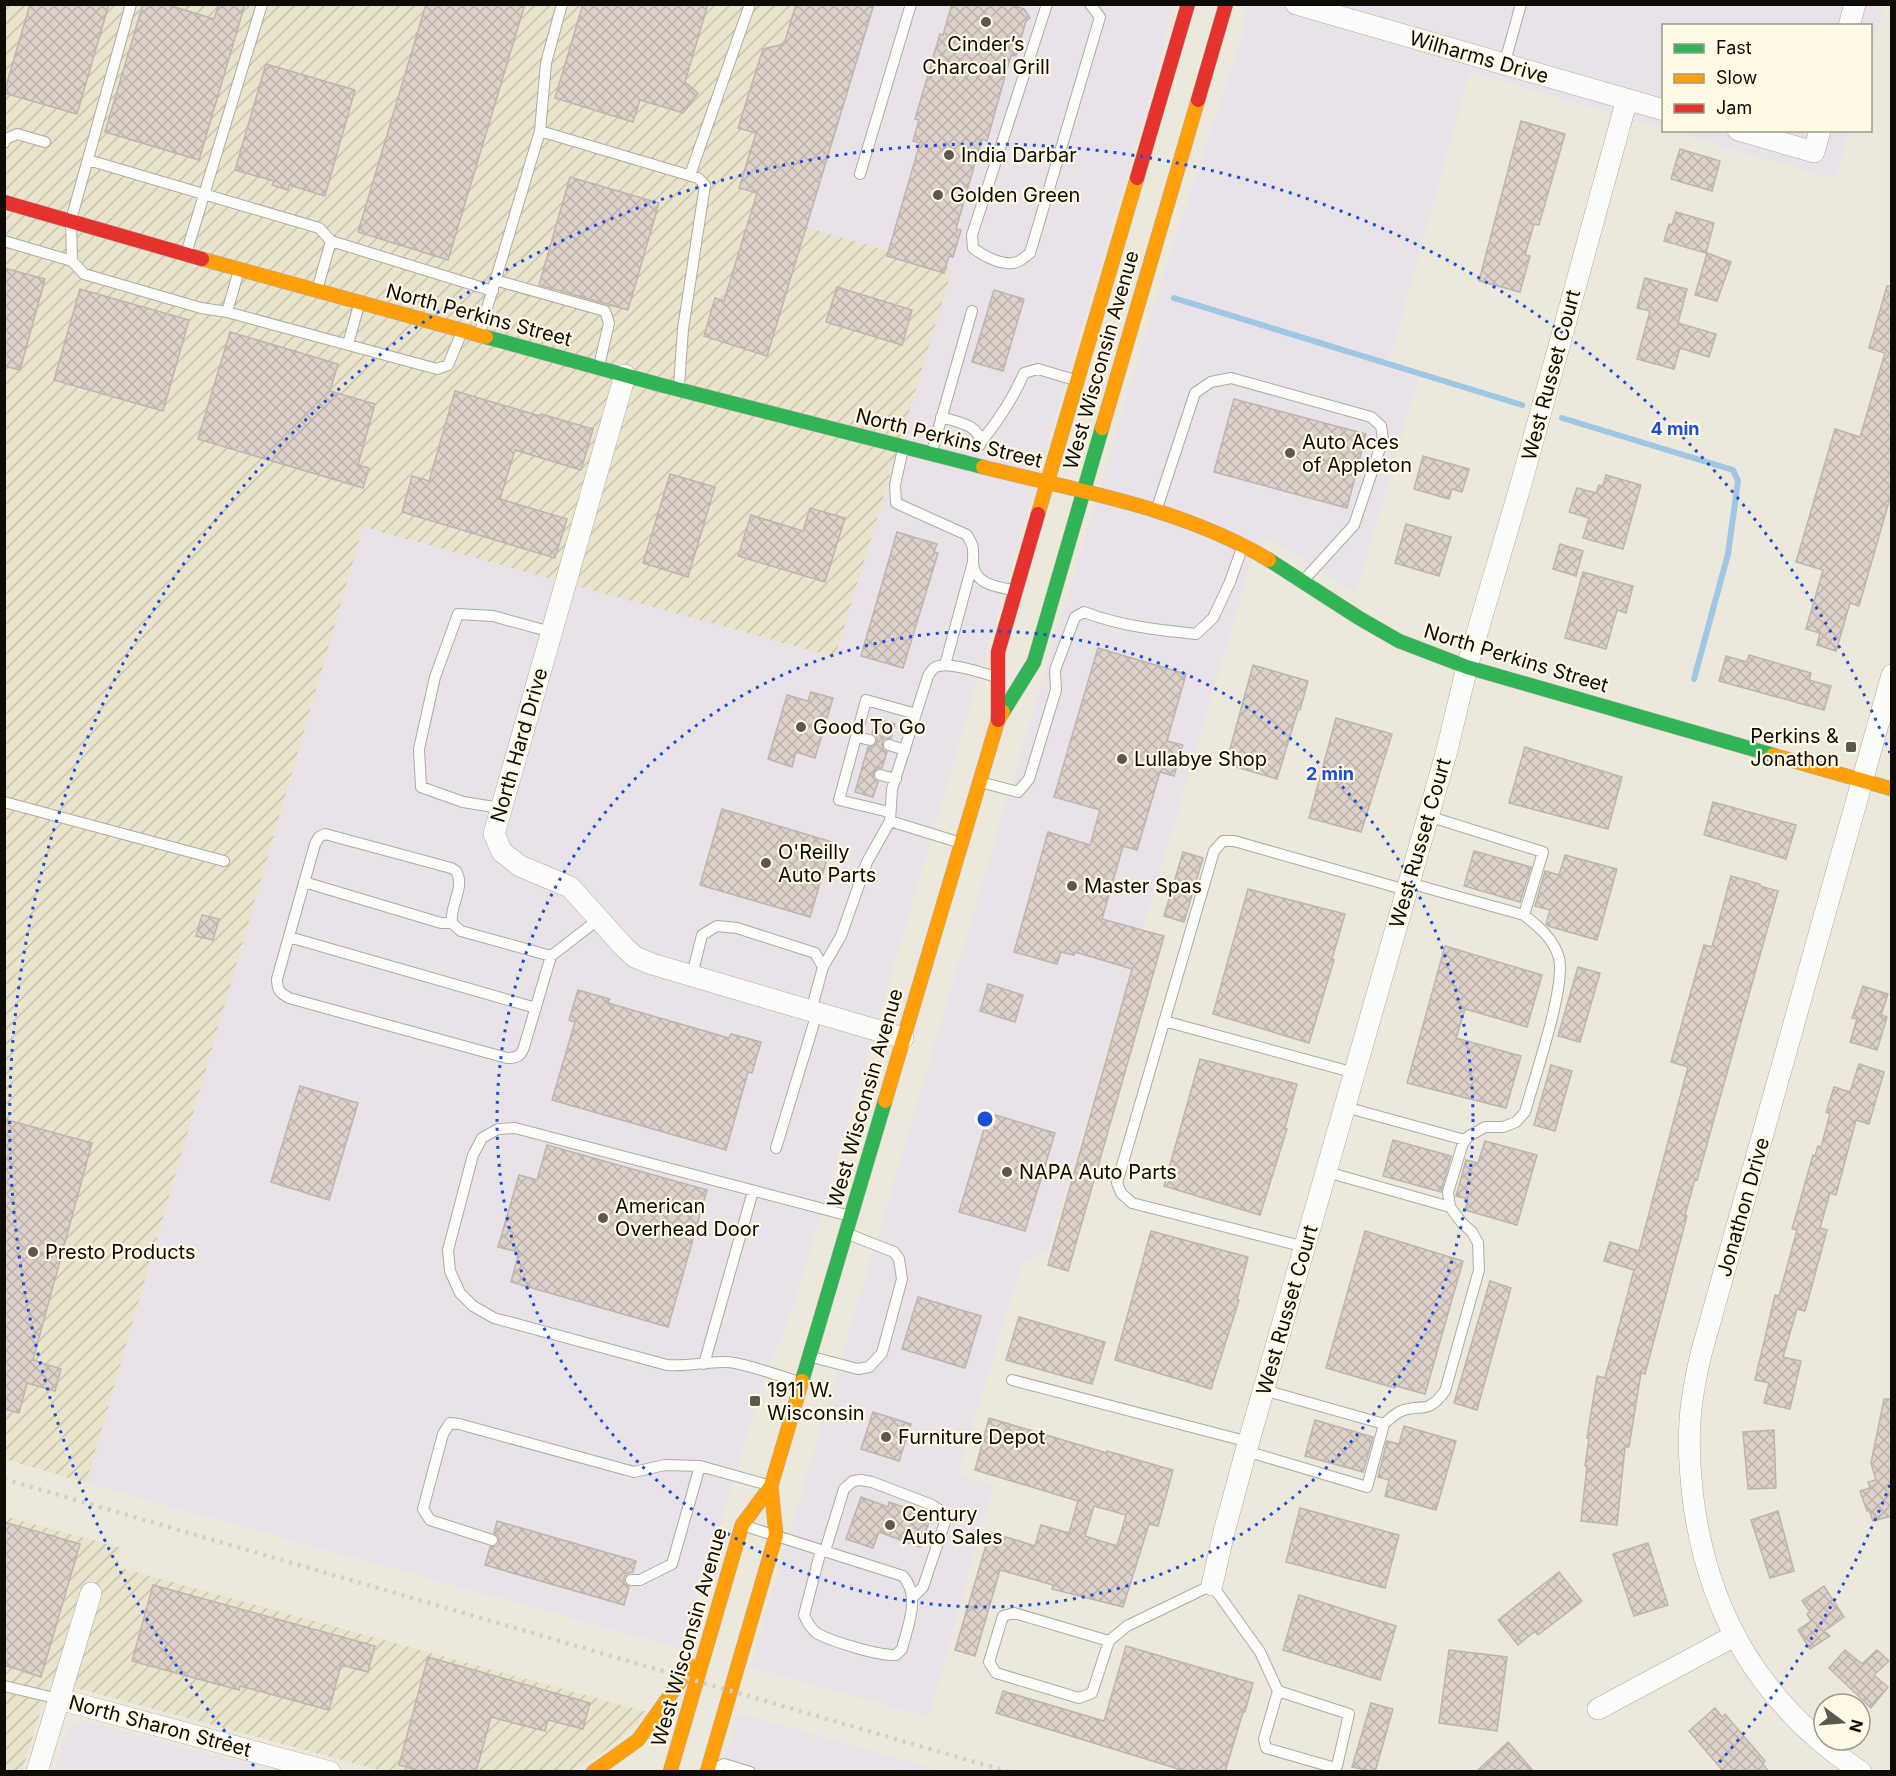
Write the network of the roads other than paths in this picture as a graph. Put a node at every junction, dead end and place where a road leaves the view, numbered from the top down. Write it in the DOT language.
graph roads {
  1 [pos="131,4"];
  2 [pos="262,4"];
  3 [pos="561,4"];
  4 [pos="750,4"];
  5 [pos="911,4"];
  6 [pos="1047,4"];
  7 [pos="1090,4"];
  8 [pos="1188,4"];
  9 [pos="1226,4"];
  10 [pos="1296,4"];
  11 [pos="1521,4"];
  12 [pos="1855,4"];
  13 [pos="1850,24"];
  14 [pos="1504,65"];
  15 [pos="1627,99"];
  16 [pos="1662,109"];
  17 [pos="540,131"];
  18 [pos="1745,132"];
  19 [pos="1819,132"];
  20 [pos="45,142"];
  21 [pos="4,143"];
  22 [pos="88,160"];
  23 [pos="860,174"];
  24 [pos="690,175"];
  25 [pos="204,195"];
  26 [pos="4,202"];
  27 [pos="70,220"];
  28 [pos="4,241"];
  29 [pos="331,241"];
  30 [pos="186,254"];
  31 [pos="72,261"];
  32 [pos="239,270"];
  33 [pos="494,286"];
  34 [pos="317,290"];
  35 [pos="359,302"];
  36 [pos="972,311"];
  37 [pos="227,312"];
  38 [pos="462,330"];
  39 [pos="479,335"];
  40 [pos="348,344"];
  41 [pos="599,368"];
  42 [pos="625,375"];
  43 [pos="1078,381"];
  44 [pos="678,390"];
  45 [pos="941,417"];
  46 [pos="981,442"];
  47 [pos="903,447"];
  48 [pos="931,454"];
  49 [pos="975,465"];
  50 [pos="1048,484"];
  51 [pos="1083,492"];
  52 [pos="1156,511"];
  53 [pos="1243,546"];
  54 [pos="973,562"];
  55 [pos="1301,582"];
  56 [pos="1016,591"];
  57 [pos="551,632"];
  58 [pos="1034,662"];
  59 [pos="945,665"];
  60 [pos="1467,667"];
  61 [pos="1055,670"];
  62 [pos="1892,675"];
  63 [pos="998,677"];
  64 [pos="1021,683"];
  65 [pos="916,714"];
  66 [pos="998,720"];
  67 [pos="856,737"];
  68 [pos="870,740"];
  69 [pos="889,745"];
  70 [pos="905,750"];
  71 [pos="849,767"];
  72 [pos="861,770"];
  73 [pos="880,775"];
  74 [pos="896,779"];
  75 [pos="1862,781"];
  76 [pos="980,782"];
  77 [pos="1892,789"];
  78 [pos="4,802"];
  79 [pos="500,808"];
  80 [pos="890,816"];
  81 [pos="1428,816"];
  82 [pos="961,844"];
  83 [pos="224,861"];
  84 [pos="304,882"];
  85 [pos="1408,886"];
  86 [pos="1524,915"];
  87 [pos="599,919"];
  88 [pos="452,923"];
  89 [pos="289,938"];
  90 [pos="551,956"];
  91 [pos="823,967"];
  92 [pos="692,975"];
  93 [pos="536,1008"];
  94 [pos="814,1012"];
  95 [pos="1164,1021"];
  96 [pos="903,1038"];
  97 [pos="1355,1073"];
  98 [pos="1345,1107"];
  99 [pos="1465,1140"];
  100 [pos="776,1148"];
  101 [pos="1327,1172"];
  102 [pos="753,1191"];
  103 [pos="1450,1207"];
  104 [pos="850,1216"];
  105 [pos="845,1233"];
  106 [pos="1305,1247"];
  107 [pos="809,1357"];
  108 [pos="704,1364"];
  109 [pos="1012,1380"];
  110 [pos="801,1383"];
  111 [pos="1264,1390"];
  112 [pos="1384,1424"];
  113 [pos="1248,1447"];
  114 [pos="700,1466"];
  115 [pos="771,1486"];
  116 [pos="742,1525"];
  117 [pos="776,1535"];
  118 [pos="492,1540"];
  119 [pos="823,1550"];
  120 [pos="631,1580"];
  121 [pos="1212,1585"];
  122 [pos="91,1593"];
  123 [pos="913,1597"];
  124 [pos="1734,1636"];
  125 [pos="708,1641"];
  126 [pos="1109,1641"];
  127 [pos="4,1686"];
  128 [pos="1278,1691"];
  129 [pos="59,1700"];
  130 [pos="1598,1709"];
  131 [pos="626,1748"];
  132 [pos="691,1770"];
  133 [pos="37,1772"];
  134 [pos="330,1772"];
  135 [pos="593,1772"];
  136 [pos="657,1772"];
  137 [pos="750,1772"];
  138 [pos="1861,1772"];
  1 -- 22 [label="lane"];
  2 -- 25 [label="lane"];
  3 -- 17 [label="lane"];
  4 -- 24 [label="lane"];
  5 -- 23 [label="lane"];
  6 -- 7 [label="lane"];
  8 -- 43 [label="main road, West Wisconsin Avenue"];
  9 -- 51 [label="main road, West Wisconsin Avenue"];
  10 -- 14 [label="street, Wilharms Drive"];
  11 -- 14 [label="lane"];
  12 -- 13 [label="street"];
  14 -- 15 [label="street, Wilharms Drive"];
  15 -- 16 [label="street, Wilharms Drive"];
  15 -- 60 [label="street, West Russet Court"];
  17 -- 24 [label="lane"];
  17 -- 33 [label="lane"];
  18 -- 19 [label="street"];
  20 -- 21 [label="lane"];
  22 -- 25 [label="lane"];
  22 -- 27 [label="lane"];
  24 -- 44 [label="lane"];
  25 -- 29 [label="lane"];
  25 -- 30 [label="lane"];
  26 -- 27 [label="main road, North Perkins Street"];
  27 -- 30 [label="main road, North Perkins Street"];
  27 -- 31 [label="lane"];
  28 -- 31 [label="lane"];
  29 -- 33 [label="lane"];
  29 -- 34 [label="lane"];
  30 -- 32 [label="main road, North Perkins Street"];
  31 -- 37 [label="lane"];
  32 -- 34 [label="main road, North Perkins Street"];
  32 -- 37 [label="lane"];
  33 -- 39 [label="lane"];
  33 -- 41 [label="lane"];
  34 -- 35 [label="main road, North Perkins Street"];
  35 -- 38 [label="main road, North Perkins Street"];
  35 -- 40 [label="lane"];
  36 -- 45 [label="lane"];
  37 -- 40 [label="lane"];
  38 -- 39 [label="main road, North Perkins Street"];
  38 -- 40 [label="lane"];
  39 -- 41 [label="main road, North Perkins Street"];
  41 -- 42 [label="main road, North Perkins Street"];
  42 -- 44 [label="main road, North Perkins Street"];
  42 -- 57 [label="street, North Hard Drive"];
  43 -- 46 [label="lane"];
  43 -- 50 [label="main road, West Wisconsin Avenue"];
  44 -- 47 [label="main road, North Perkins Street"];
  45 -- 46 [label="lane"];
  45 -- 48 [label="lane"];
  46 -- 49 [label="lane"];
  47 -- 48 [label="main road, North Perkins Street"];
  47 -- 54 [label="lane"];
  48 -- 49 [label="main road, North Perkins Street"];
  49 -- 50 [label="main road, North Perkins Street"];
  50 -- 51 [label="main road, North Perkins Street"];
  50 -- 56 [label="main road, West Wisconsin Avenue"];
  51 -- 52 [label="main road, North Perkins Street"];
  51 -- 58 [label="main road, West Wisconsin Avenue"];
  52 -- 53 [label="main road, North Perkins Street"];
  52 -- 55 [label="lane"];
  53 -- 55 [label="main road, North Perkins Street"];
  53 -- 61 [label="lane"];
  54 -- 56 [label="lane"];
  54 -- 59 [label="lane"];
  55 -- 60 [label="main road, North Perkins Street"];
  56 -- 63 [label="main road, West Wisconsin Avenue"];
  57 -- 79 [label="street, North Hard Drive"];
  57 -- 79 [label="lane"];
  58 -- 61 [label="lane"];
  58 -- 64 [label="main road, West Wisconsin Avenue"];
  59 -- 63 [label="lane"];
  59 -- 65 [label="lane"];
  60 -- 75 [label="main road, North Perkins Street"];
  60 -- 81 [label="street, West Russet Court"];
  61 -- 76 [label="lane"];
  62 -- 75 [label="street, Jonathon Drive"];
  63 -- 64 [label="lane"];
  63 -- 66 [label="main road, West Wisconsin Avenue"];
  64 -- 66 [label="main road, West Wisconsin Avenue"];
  65 -- 67 [label="lane"];
  65 -- 70 [label="lane"];
  66 -- 76 [label="main road, West Wisconsin Avenue"];
  67 -- 68 [label="lane"];
  67 -- 71 [label="lane"];
  69 -- 70 [label="lane"];
  70 -- 74 [label="lane"];
  71 -- 72 [label="lane"];
  71 -- 80 [label="lane"];
  73 -- 74 [label="lane"];
  74 -- 80 [label="lane"];
  75 -- 77 [label="main road, North Perkins Street"];
  75 -- 124 [label="street, Jonathon Drive"];
  76 -- 82 [label="main road, West Wisconsin Avenue"];
  78 -- 83 [label="lane"];
  79 -- 87 [label="street, North Hard Drive"];
  80 -- 82 [label="lane"];
  80 -- 91 [label="lane"];
  81 -- 85 [label="street, West Russet Court"];
  81 -- 86 [label="lane"];
  82 -- 96 [label="main road, West Wisconsin Avenue"];
  84 -- 88 [label="lane"];
  84 -- 88 [label="lane"];
  84 -- 89 [label="lane"];
  85 -- 86 [label="lane"];
  85 -- 95 [label="lane"];
  85 -- 97 [label="street, West Russet Court"];
  86 -- 99 [label="lane"];
  87 -- 90 [label="lane"];
  87 -- 92 [label="street, North Hard Drive"];
  88 -- 90 [label="lane"];
  89 -- 93 [label="lane"];
  89 -- 93 [label="lane"];
  90 -- 93 [label="lane"];
  91 -- 92 [label="lane"];
  91 -- 94 [label="lane"];
  92 -- 94 [label="street, North Hard Drive"];
  94 -- 96 [label="street, North Hard Drive"];
  94 -- 100 [label="lane"];
  95 -- 97 [label="lane"];
  95 -- 106 [label="lane"];
  96 -- 104 [label="main road, West Wisconsin Avenue"];
  97 -- 98 [label="street, West Russet Court"];
  98 -- 99 [label="lane"];
  98 -- 101 [label="street, West Russet Court"];
  99 -- 103 [label="lane"];
  101 -- 103 [label="lane"];
  101 -- 106 [label="street, West Russet Court"];
  102 -- 104 [label="lane"];
  102 -- 108 [label="lane"];
  102 -- 108 [label="lane"];
  103 -- 112 [label="lane"];
  104 -- 105 [label="main road, West Wisconsin Avenue"];
  105 -- 107 [label="main road, West Wisconsin Avenue"];
  105 -- 107 [label="lane"];
  106 -- 111 [label="street, West Russet Court"];
  107 -- 110 [label="main road, West Wisconsin Avenue"];
  108 -- 110 [label="lane"];
  109 -- 113 [label="lane"];
  110 -- 115 [label="main road, West Wisconsin Avenue"];
  111 -- 112 [label="lane"];
  111 -- 113 [label="street, West Russet Court"];
  112 -- 113 [label="lane"];
  113 -- 121 [label="street, West Russet Court"];
  114 -- 115 [label="lane"];
  114 -- 118 [label="lane"];
  114 -- 120 [label="lane"];
  115 -- 116 [label="main road, West Wisconsin Avenue"];
  115 -- 117 [label="main road, West Wisconsin Avenue"];
  116 -- 117 [label="lane"];
  116 -- 125 [label="main road, West Wisconsin Avenue"];
  117 -- 119 [label="lane"];
  117 -- 132 [label="main road, West Wisconsin Avenue"];
  119 -- 123 [label="lane"];
  119 -- 123 [label="lane"];
  119 -- 123 [label="lane"];
  121 -- 126 [label="lane"];
  121 -- 128 [label="lane"];
  122 -- 129 [label="street"];
  124 -- 130 [label="street"];
  124 -- 138 [label="street, Jonathon Drive"];
  125 -- 131 [label="main road"];
  125 -- 132 [label="main road, West Wisconsin Avenue"];
  126 -- 126 [label="lane"];
  127 -- 129 [label="lane"];
  128 -- 128 [label="lane"];
  129 -- 133 [label="street"];
  129 -- 134 [label="street, North Sharon Street"];
  131 -- 132 [label="main road"];
  131 -- 135 [label="main road"];
  132 -- 136 [label="main road"];
  132 -- 137 [label="lane"];
}
